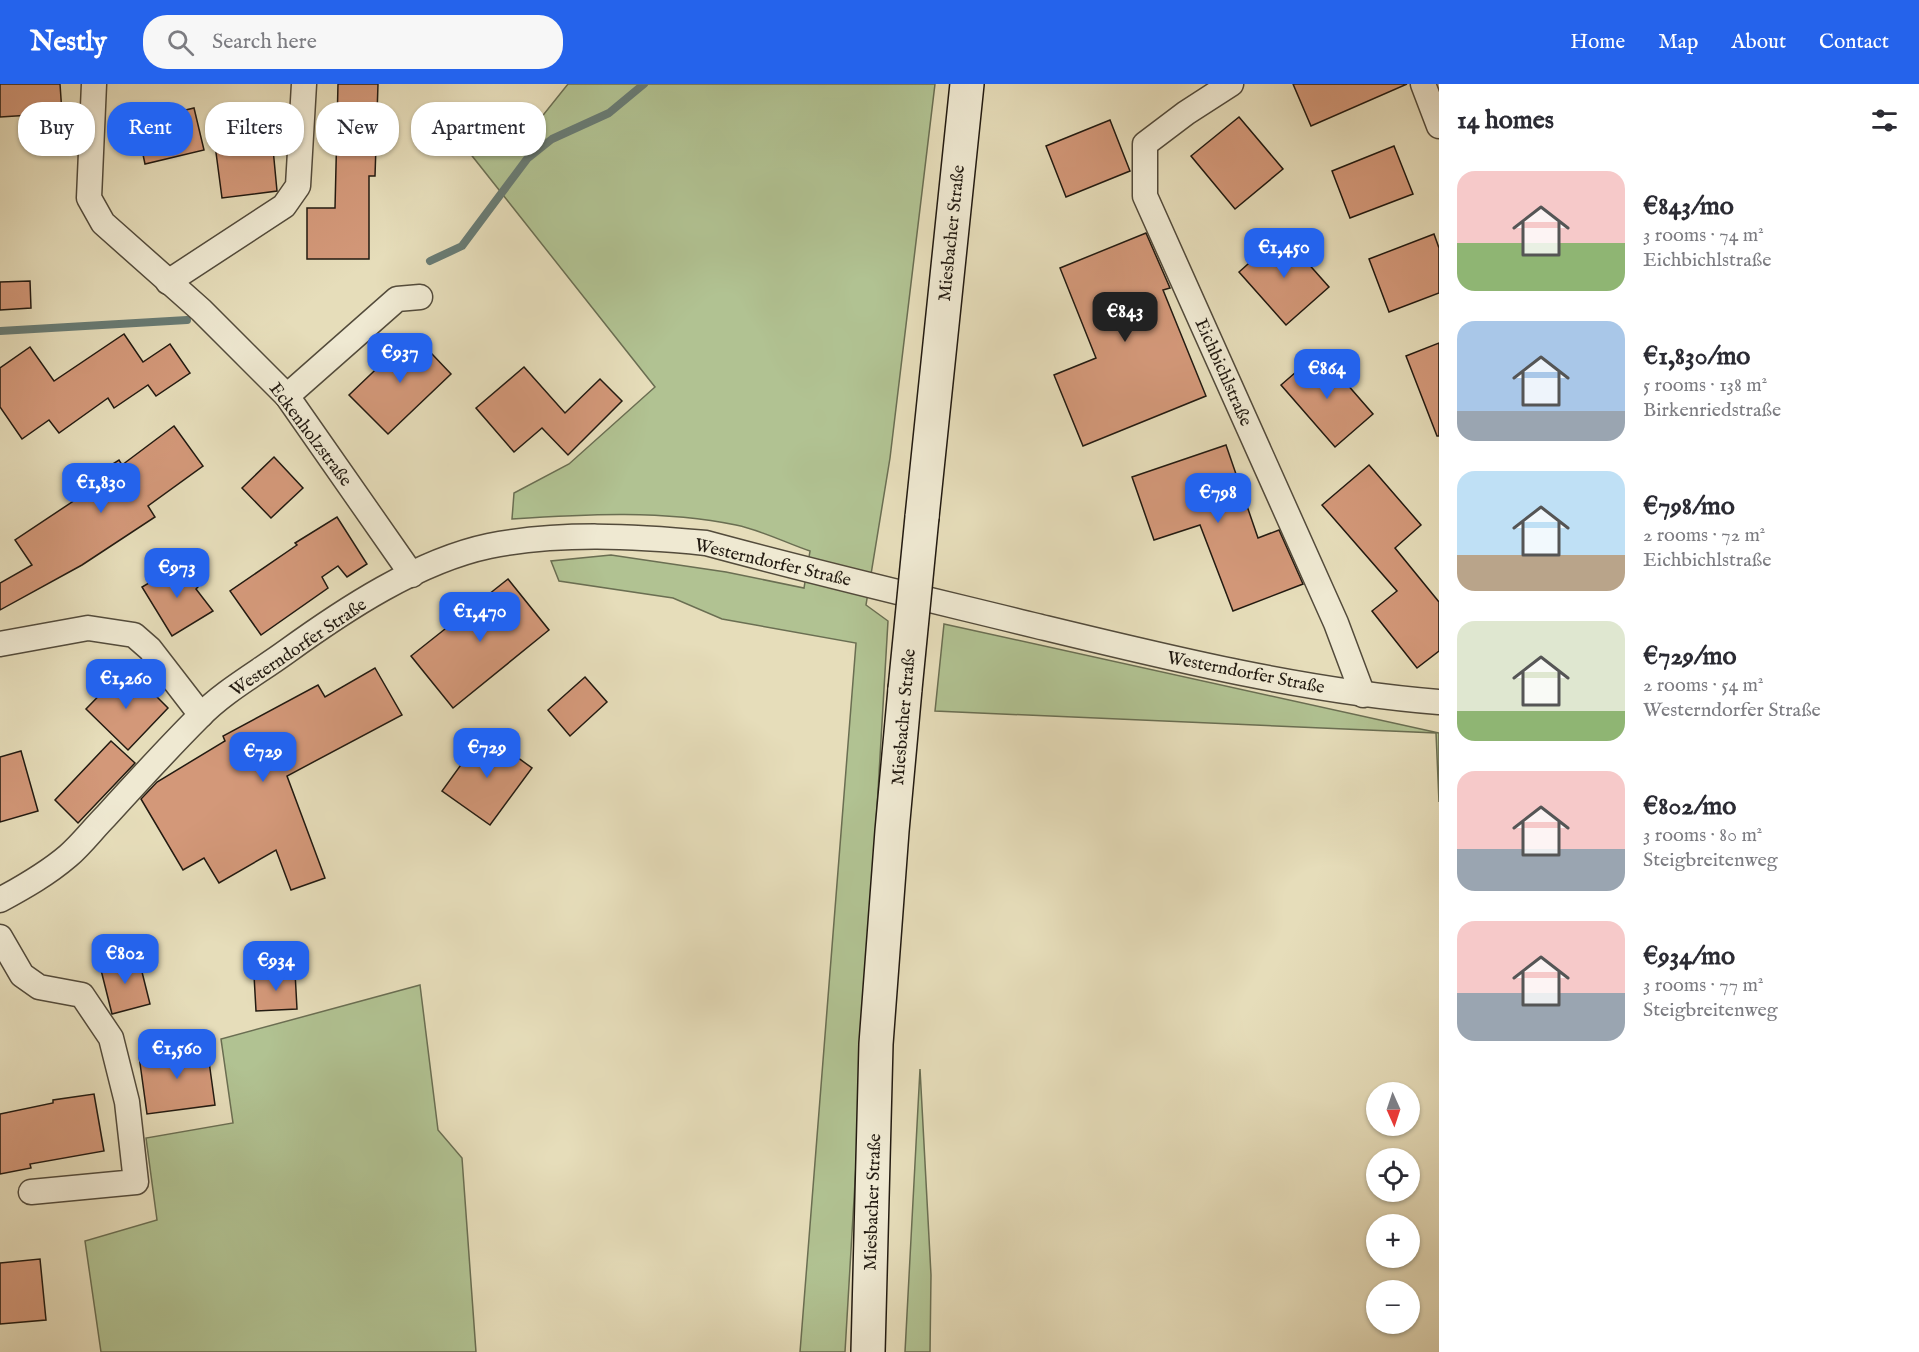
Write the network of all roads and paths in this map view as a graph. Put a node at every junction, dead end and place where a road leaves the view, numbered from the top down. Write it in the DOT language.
graph roads {
  1 [pos="94,84"];
  2 [pos="304,84"];
  3 [pos="967,84"];
  4 [pos="1231,84"];
  5 [pos="1423,84"];
  6 [pos="1439,126"];
  7 [pos="168,282"];
  8 [pos="420,297"];
  9 [pos="287,396"];
  10 [pos="412,575"];
  11 [pos="0,644"];
  12 [pos="1363,694"];
  13 [pos="1439,702"];
  14 [pos="201,715"];
  15 [pos="0,900"];
  16 [pos="0,937"];
  17 [pos="31,1192"];
  18 [pos="868,1352"];
  1 -- 7 [label="street, Eckenholzstraße"];
  2 -- 7 [label="street"];
  3 -- 18 [label="main road, Miesbacher Straße, bridge"];
  4 -- 12 [label="street, Eichbichlstraße"];
  5 -- 6 [label="street"];
  7 -- 9 [label="street, Eckenholzstraße"];
  8 -- 9 [label="street"];
  9 -- 10 [label="street, Eckenholzstraße"];
  10 -- 12 [label="street, Westerndorfer Straße"];
  10 -- 14 [label="street, Westerndorfer Straße"];
  11 -- 14 [label="street"];
  12 -- 13 [label="street, Westerndorfer Straße"];
  14 -- 15 [label="street, Westerndorfer Straße"];
  16 -- 17 [label="street"];
}
